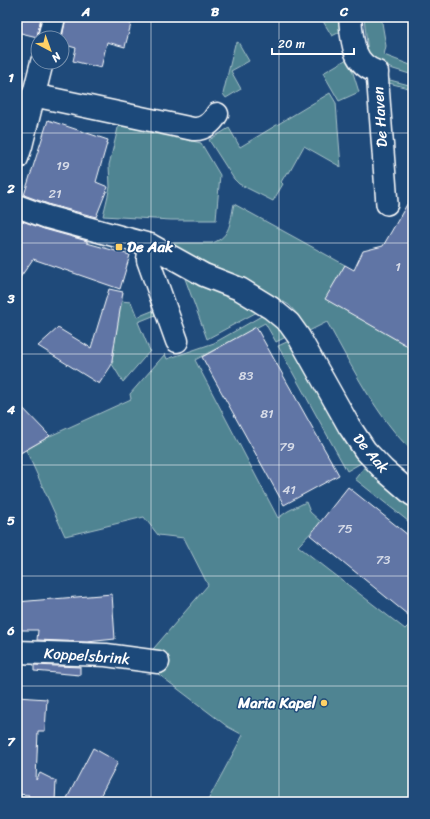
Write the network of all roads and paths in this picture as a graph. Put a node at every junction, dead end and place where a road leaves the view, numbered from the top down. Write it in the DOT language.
graph roads {
  1 [pos="54,17"];
  2 [pos="350,17"];
  3 [pos="51,30"];
  4 [pos="40,70"];
  5 [pos="377,72"];
  6 [pos="33,95"];
  7 [pos="217,114"];
  8 [pos="18,150"];
  9 [pos="387,204"];
  10 [pos="17,206"];
  11 [pos="150,245"];
  12 [pos="177,341"];
  13 [pos="413,495"];
  14 [pos="17,652"];
  15 [pos="158,662"];
  1 -- 3 [label="street"];
  2 -- 5 [label="street, De Haven"];
  4 -- 6 [label="street"];
  5 -- 9 [label="street, De Haven"];
  6 -- 7 [label="street"];
  6 -- 8 [label="street"];
  10 -- 11 [label="street, De Aak"];
  11 -- 12 [label="street"];
  11 -- 13 [label="street, De Aak"];
  14 -- 15 [label="street, Koppelsbrink"];
}
